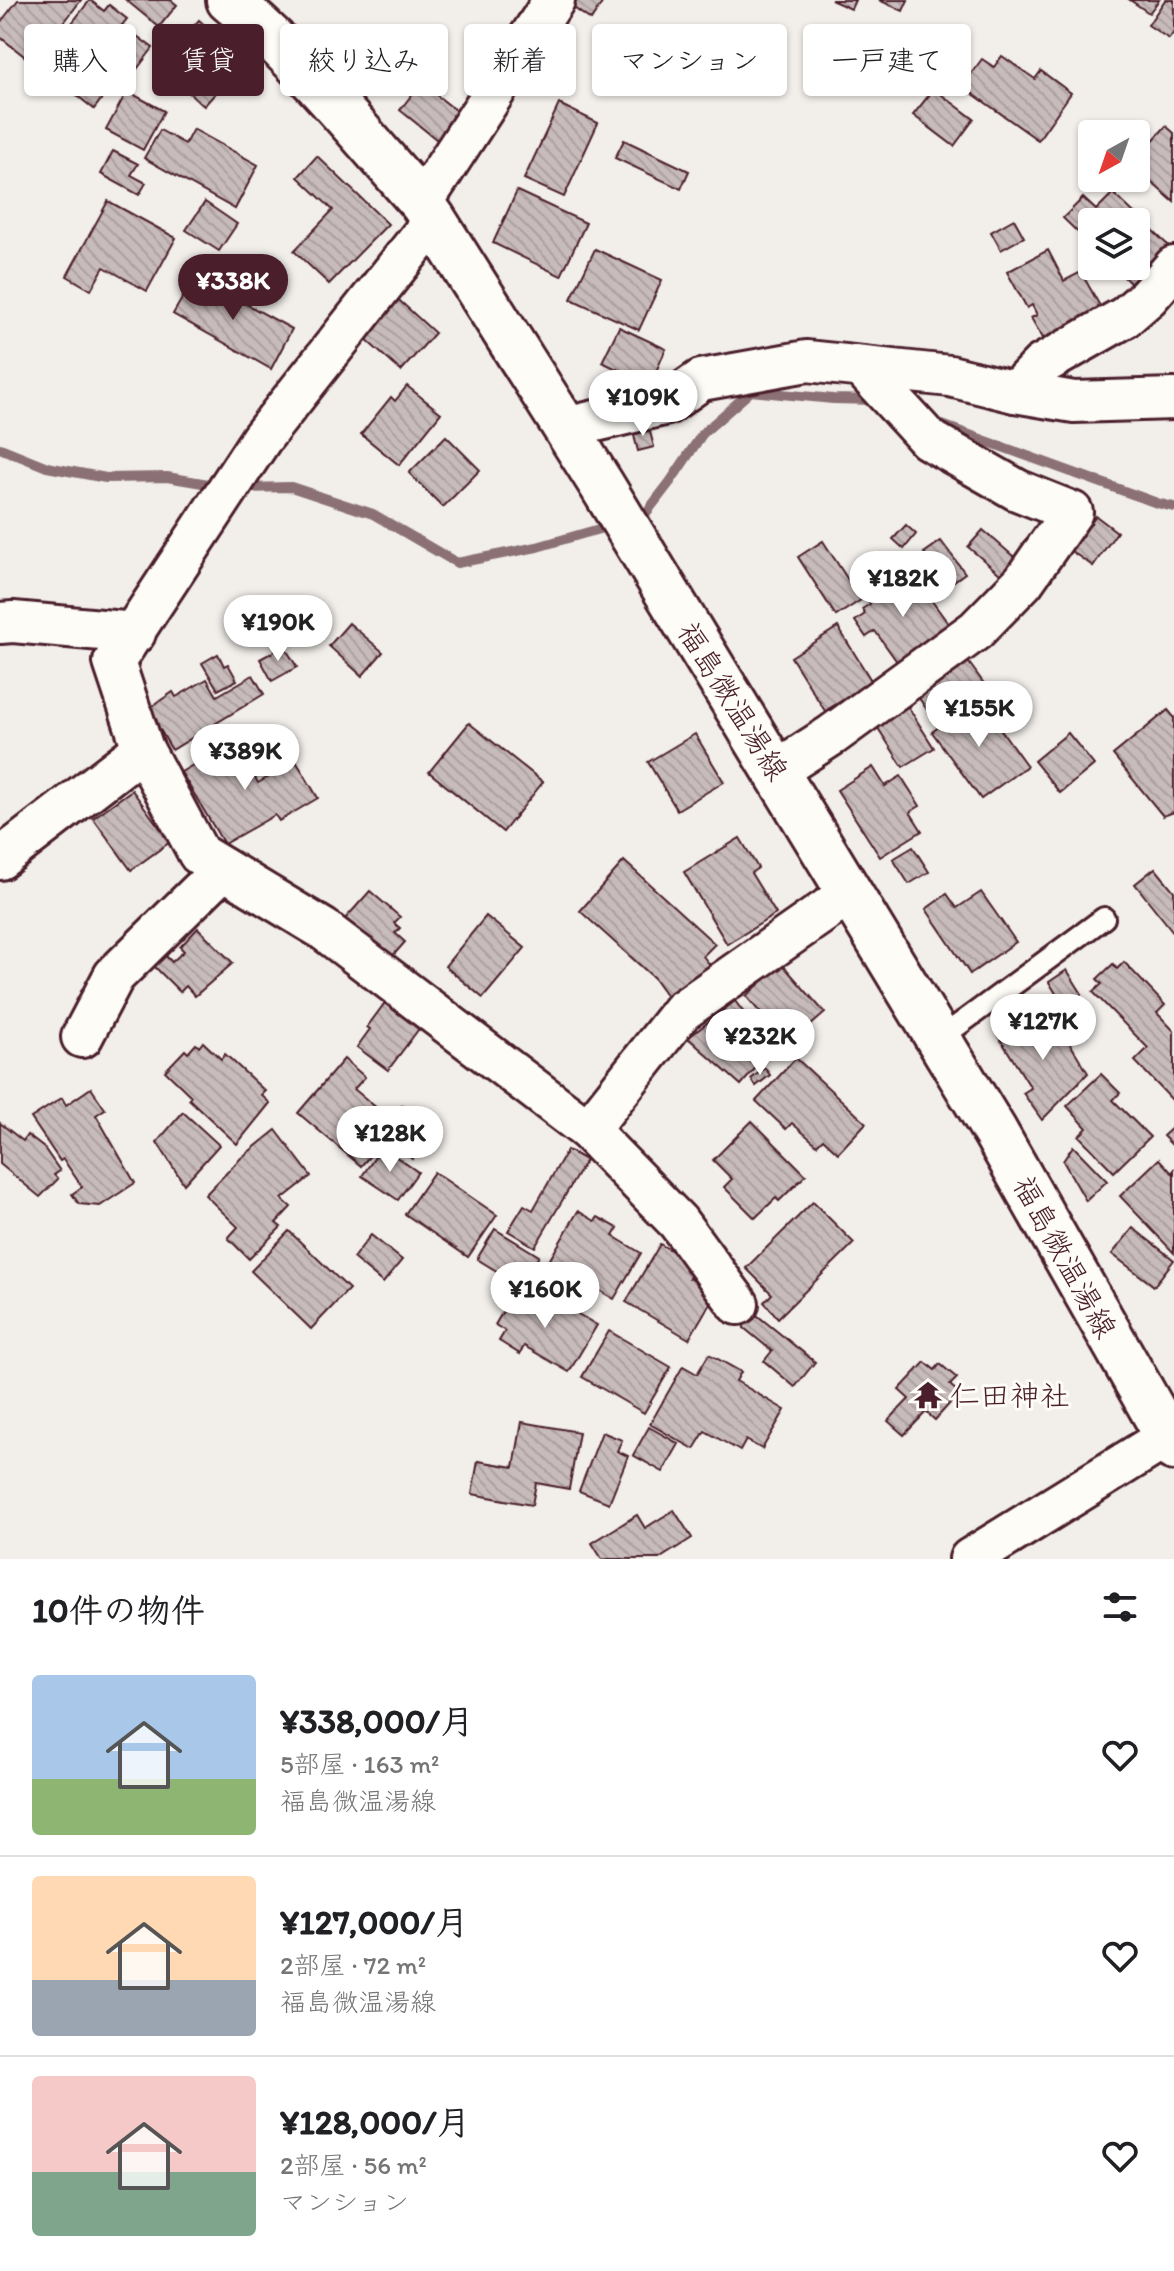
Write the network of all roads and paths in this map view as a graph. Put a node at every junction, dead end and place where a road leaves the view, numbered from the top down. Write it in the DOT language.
graph roads {
  1 [pos="229,0"];
  2 [pos="554,0"];
  3 [pos="428,212"];
  4 [pos="1174,267"];
  5 [pos="862,367"];
  6 [pos="1015,392"];
  7 [pos="1174,399"];
  8 [pos="566,428"];
  9 [pos="0,623"];
  10 [pos="135,633"];
  11 [pos="143,749"];
  12 [pos="776,771"];
  13 [pos="0,859"];
  14 [pos="223,869"];
  15 [pos="849,894"];
  16 [pos="1104,918"];
  17 [pos="82,1037"];
  18 [pos="938,1040"];
  19 [pos="588,1130"];
  20 [pos="738,1304"];
  21 [pos="1172,1438"];
  22 [pos="970,1559"];
  1 -- 3 [label="main road, 福島微温湯線"];
  2 -- 3 [label="street"];
  3 -- 8 [label="main road, 福島微温湯線"];
  3 -- 10 [label="street"];
  4 -- 6 [label="street"];
  5 -- 6 [label="street"];
  5 -- 8 [label="street"];
  5 -- 12 [label="street"];
  6 -- 7 [label="street"];
  8 -- 12 [label="main road, 福島微温湯線"];
  9 -- 10 [label="street"];
  10 -- 11 [label="street"];
  11 -- 13 [label="street"];
  11 -- 14 [label="street"];
  12 -- 15 [label="main road, 福島微温湯線"];
  14 -- 17 [label="street"];
  14 -- 19 [label="street"];
  15 -- 18 [label="main road, 福島微温湯線"];
  15 -- 19 [label="street"];
  16 -- 18 [label="lane"];
  18 -- 21 [label="main road, 福島微温湯線"];
  19 -- 20 [label="street"];
  21 -- 22 [label="street"];
}
